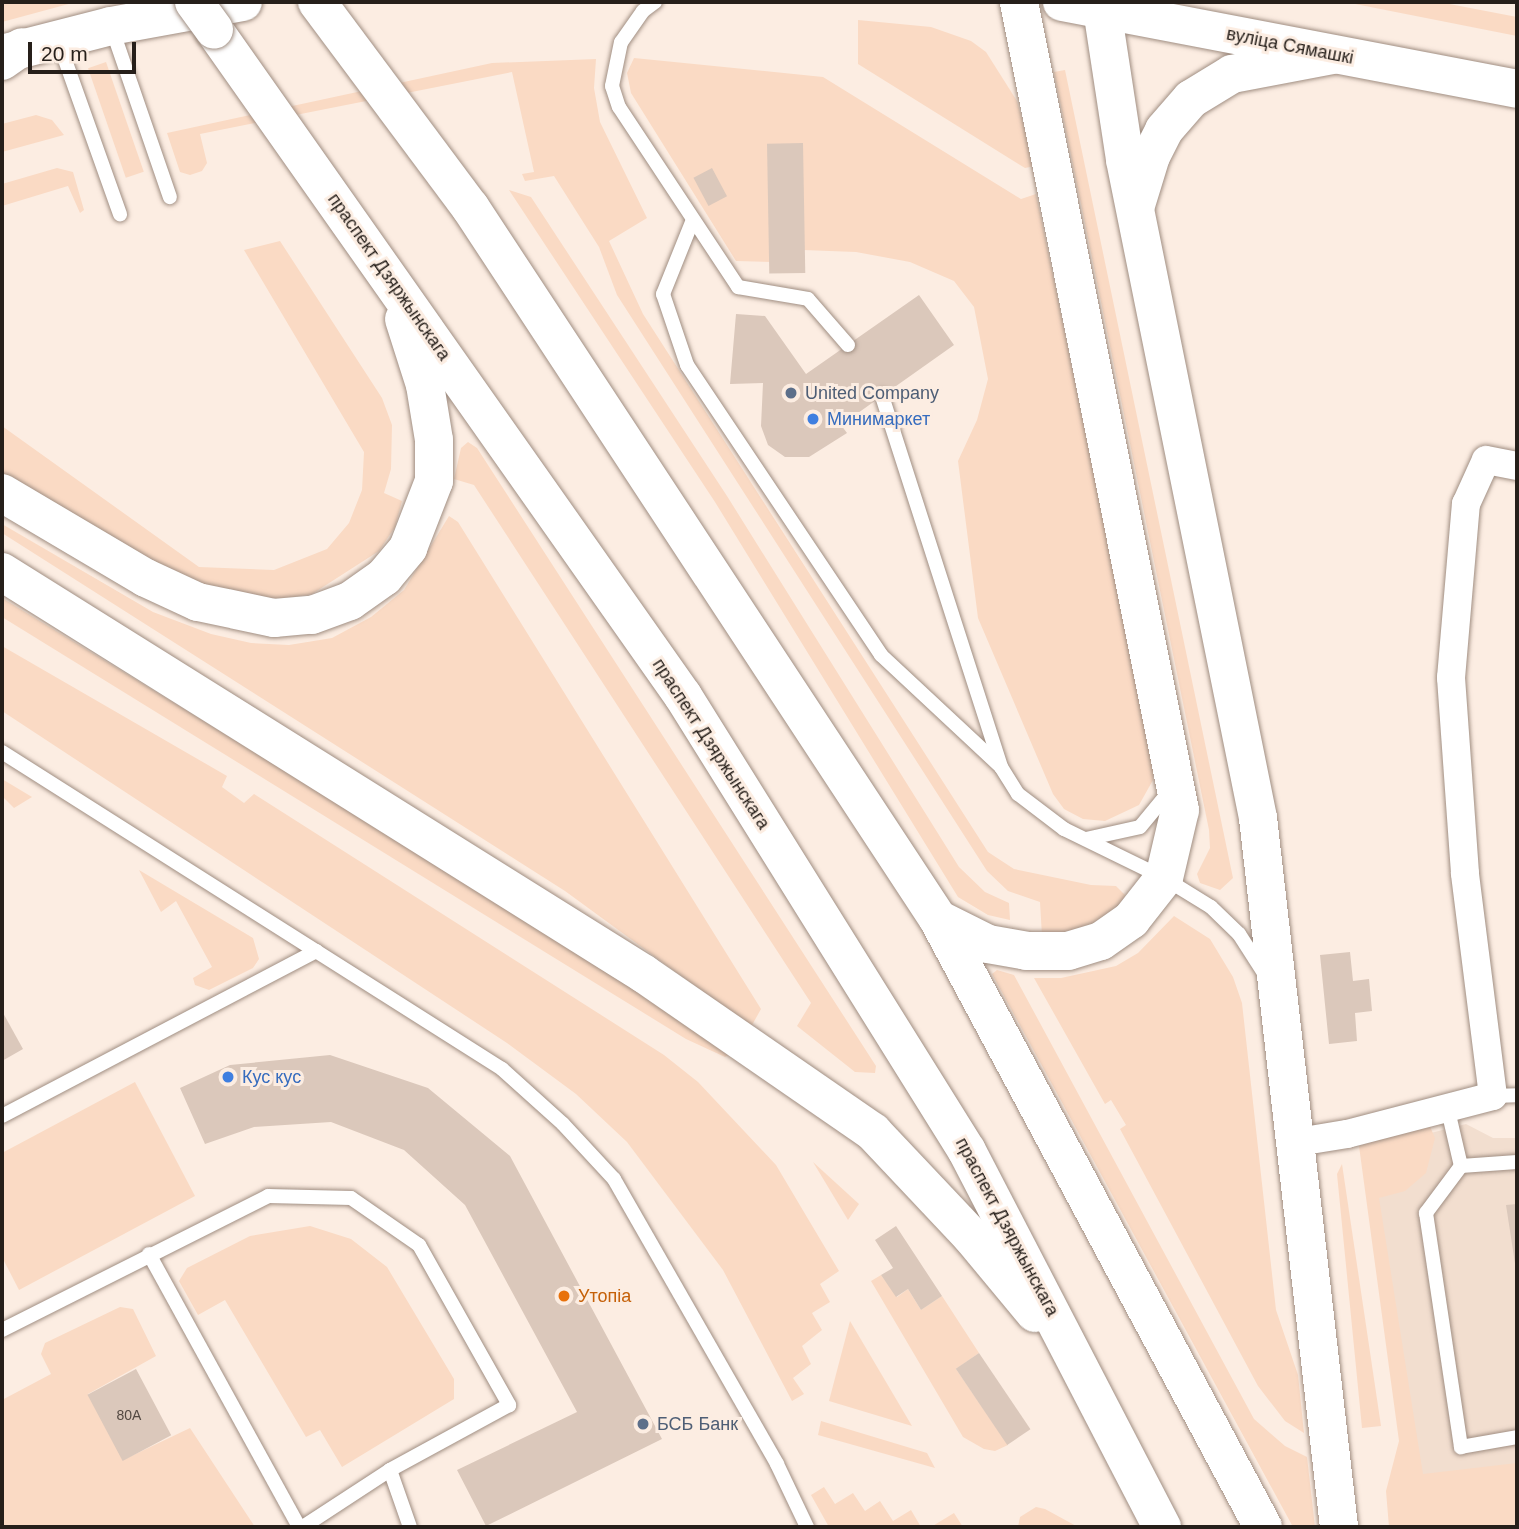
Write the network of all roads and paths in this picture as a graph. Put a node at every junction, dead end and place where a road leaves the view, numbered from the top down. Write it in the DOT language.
graph roads {
  1 [pos="194,2"];
  2 [pos="243,2"];
  3 [pos="317,2"];
  4 [pos="656,2"];
  5 [pos="1019,2"];
  6 [pos="1062,2"];
  7 [pos="1102,5"];
  8 [pos="111,26"];
  9 [pos="21,50"];
  10 [pos="1333,55"];
  11 [pos="1517,89"];
  12 [pos="170,197"];
  13 [pos="1135,207"];
  14 [pos="120,214"];
  15 [pos="692,222"];
  16 [pos="391,281"];
  17 [pos="848,345"];
  18 [pos="882,396"];
  19 [pos="1517,466"];
  20 [pos="2,493"];
  21 [pos="2,572"];
  22 [pos="2,752"];
  23 [pos="1001,767"];
  24 [pos="1175,770"];
  25 [pos="1084,839"];
  26 [pos="1164,878"];
  27 [pos="938,919"];
  28 [pos="316,951"];
  29 [pos="1283,1012"];
  30 [pos="1505,1096"];
  31 [pos="1447,1106"];
  32 [pos="2,1116"];
  33 [pos="1298,1142"];
  34 [pos="1517,1161"];
  35 [pos="1461,1166"];
  36 [pos="149,1254"];
  37 [pos="2,1330"];
  38 [pos="1087,1377"];
  39 [pos="1517,1437"];
  40 [pos="390,1470"];
  41 [pos="301,1527"];
  42 [pos="410,1527"];
  43 [pos="807,1527"];
  44 [pos="1162,1527"];
  45 [pos="1263,1527"];
  46 [pos="1339,1527"];
  1 -- 16 [label="main road, праспект Дзяржынскага, bridge"];
  2 -- 8 [label="main road"];
  3 -- 27 [label="main road"];
  4 -- 15 [label="lane"];
  5 -- 24 [label="main road"];
  6 -- 7 [label="main road, вуліца Сямашкі"];
  7 -- 10 [label="main road, вуліца Сямашкі"];
  7 -- 13 [label="main road"];
  8 -- 9 [label="main road"];
  8 -- 12 [label="lane"];
  9 -- 14 [label="lane"];
  10 -- 11 [label="main road, вуліца Сямашкі"];
  10 -- 13 [label="main road"];
  13 -- 29 [label="main road"];
  15 -- 17 [label="lane"];
  15 -- 23 [label="lane"];
  16 -- 20 [label="main road"];
  16 -- 38 [label="main road, праспект Дзяржынскага"];
  18 -- 23 [label="lane"];
  19 -- 30 [label="street"];
  21 -- 38 [label="main road"];
  22 -- 28 [label="lane"];
  23 -- 25 [label="lane"];
  24 -- 25 [label="lane"];
  24 -- 26 [label="main road"];
  25 -- 26 [label="lane"];
  26 -- 27 [label="main road"];
  26 -- 29 [label="lane"];
  27 -- 45 [label="main road"];
  28 -- 32 [label="lane"];
  28 -- 43 [label="lane"];
  29 -- 33 [label="main road"];
  30 -- 31 [label="street"];
  31 -- 33 [label="street"];
  31 -- 35 [label="lane"];
  33 -- 46 [label="main road"];
  34 -- 35 [label="lane"];
  35 -- 39 [label="lane"];
  36 -- 37 [label="lane"];
  36 -- 40 [label="lane"];
  36 -- 41 [label="lane"];
  38 -- 44 [label="main road, праспект Дзяржынскага"];
  40 -- 41 [label="lane"];
  40 -- 42 [label="lane"];
}
